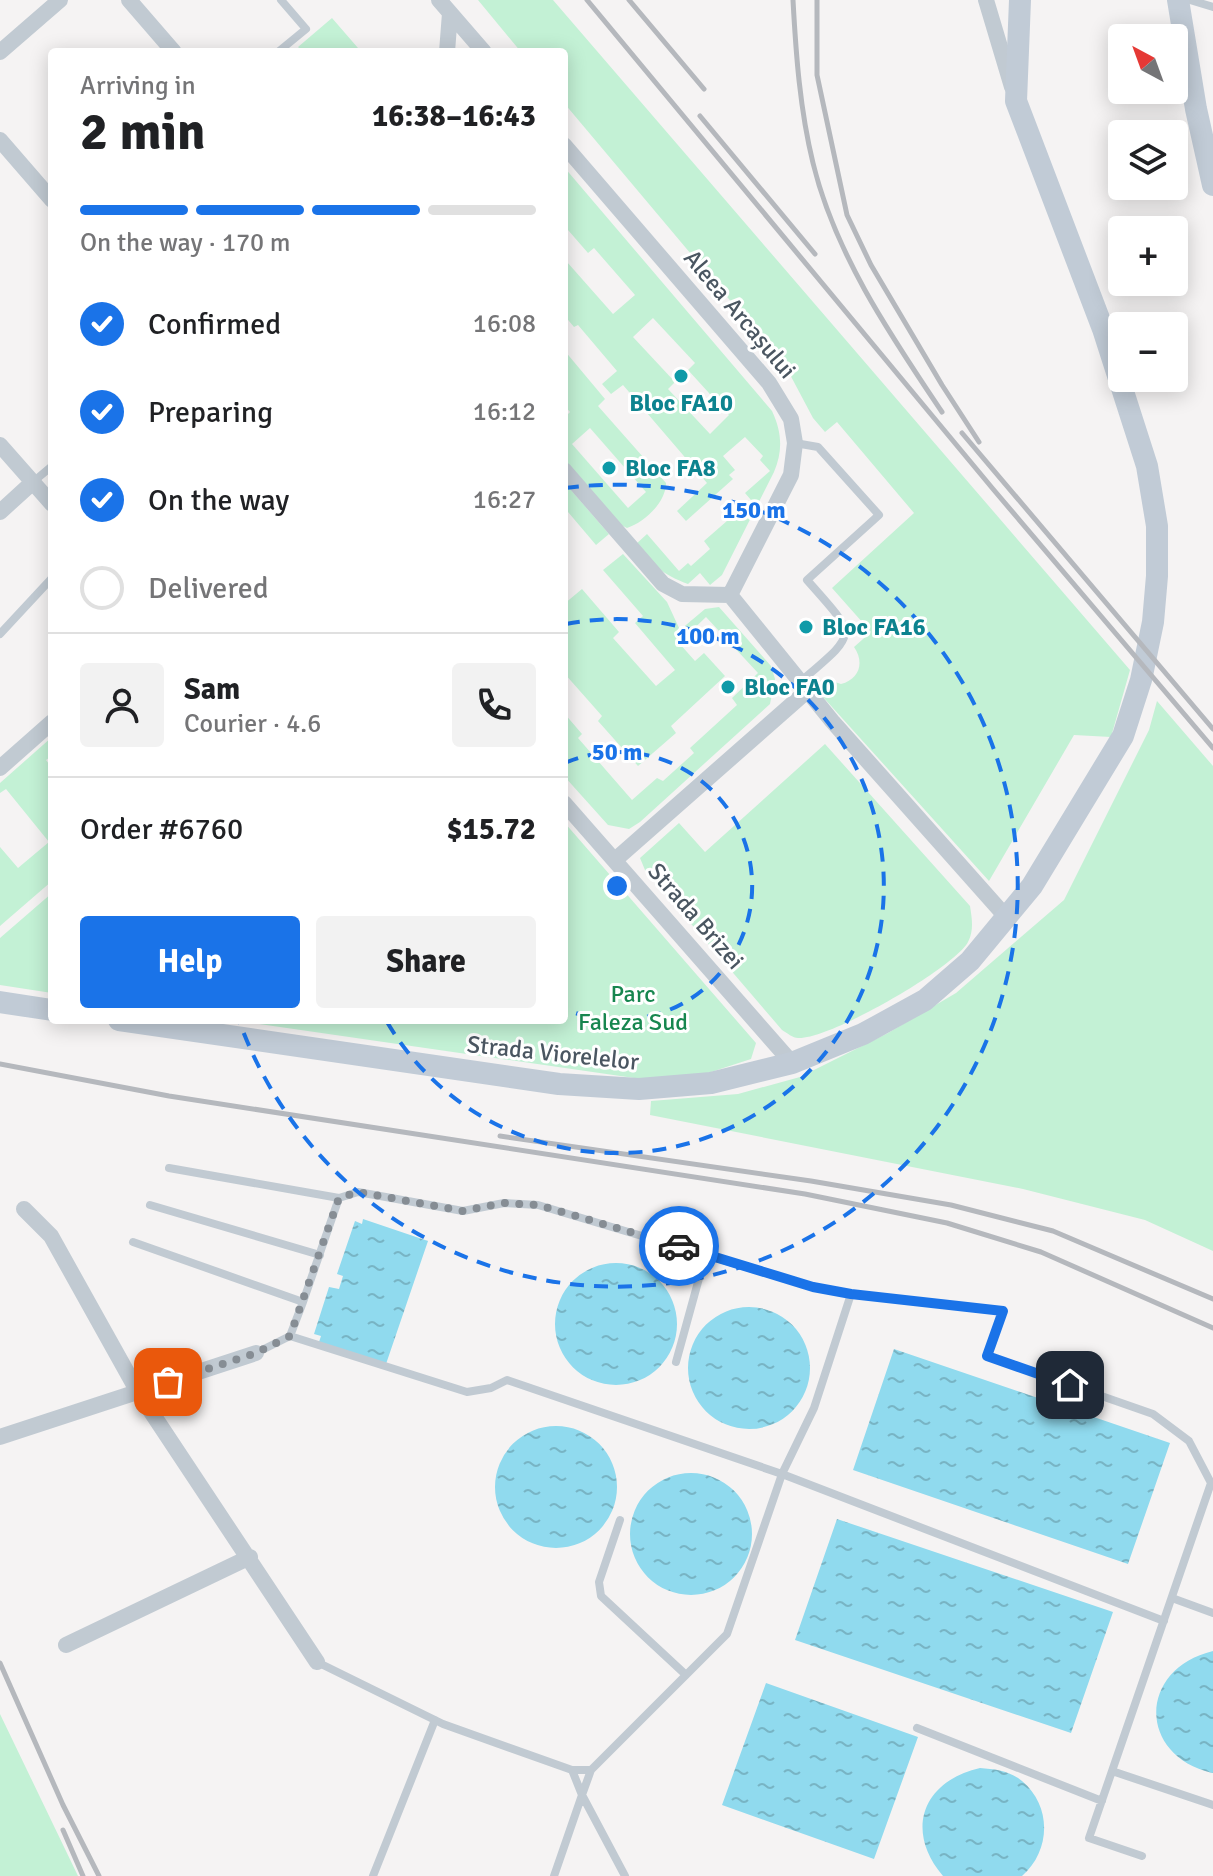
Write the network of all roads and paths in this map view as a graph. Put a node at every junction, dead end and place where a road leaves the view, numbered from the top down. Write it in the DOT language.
graph roads {
  1 [pos="60,0"];
  2 [pos="129,0"];
  3 [pos="281,0"];
  4 [pos="986,0"];
  5 [pos="1020,0"];
  6 [pos="1178,0"];
  7 [pos="1190,0"];
  8 [pos="444,6"];
  9 [pos="1213,7"];
  10 [pos="171,48"];
  11 [pos="283,48"];
  12 [pos="447,48"];
  13 [pos="481,48"];
  14 [pos="0,52"];
  15 [pos="1016,101"];
  16 [pos="0,140"];
  17 [pos="568,150"];
  18 [pos="1213,185"];
  19 [pos="48,195"];
  20 [pos="795,443"];
  21 [pos="0,445"];
  22 [pos="48,469"];
  23 [pos="568,475"];
  24 [pos="33,482"];
  25 [pos="48,499"];
  26 [pos="0,512"];
  27 [pos="48,582"];
  28 [pos="730,595"];
  29 [pos="0,634"];
  30 [pos="804,686"];
  31 [pos="48,726"];
  32 [pos="0,768"];
  33 [pos="568,807"];
  34 [pos="615,860"];
  35 [pos="1007,918"];
  36 [pos="0,1002"];
  37 [pos="48,1009"];
  38 [pos="146,1024"];
  39 [pos="792,1063"];
  40 [pos="169,1168"];
  41 [pos="339,1198"];
  42 [pos="150,1205"];
  43 [pos="24,1209"];
  44 [pos="133,1242"];
  45 [pos="706,1253"];
  46 [pos="320,1255"];
  47 [pos="851,1294"];
  48 [pos="303,1302"];
  49 [pos="290,1336"];
  50 [pos="256,1353"];
  51 [pos="676,1362"];
  52 [pos="138,1392"];
  53 [pos="0,1437"];
  54 [pos="782,1474"];
  55 [pos="620,1520"];
  56 [pos="250,1557"];
  57 [pos="1172,1598"];
  58 [pos="1213,1613"];
  59 [pos="1164,1621"];
  60 [pos="66,1645"];
  61 [pos="317,1662"];
  62 [pos="686,1675"];
  63 [pos="435,1720"];
  64 [pos="917,1728"];
  65 [pos="572,1770"];
  66 [pos="591,1770"];
  67 [pos="1112,1771"];
  68 [pos="582,1795"];
  69 [pos="1102,1801"];
  70 [pos="1213,1805"];
  71 [pos="1142,1856"];
  72 [pos="373,1876"];
  73 [pos="554,1876"];
  74 [pos="625,1876"];
  1 -- 14 [label="street"];
  2 -- 10 [label="street"];
  3 -- 11 [label="lane"];
  4 -- 15 [label="street"];
  5 -- 15 [label="street"];
  6 -- 18 [label="street"];
  7 -- 9 [label="lane"];
  8 -- 12 [label="street"];
  8 -- 13 [label="street"];
  15 -- 35 [label="street, Strada Viorelelor"];
  16 -- 19 [label="street"];
  17 -- 20 [label="street, Aleea Arcașului"];
  20 -- 28 [label="street, Aleea Arcașului"];
  20 -- 30 [label="lane"];
  21 -- 24 [label="street"];
  22 -- 24 [label="lane"];
  23 -- 28 [label="street"];
  24 -- 25 [label="street"];
  24 -- 26 [label="street"];
  27 -- 29 [label="lane"];
  28 -- 30 [label="street"];
  30 -- 34 [label="street"];
  30 -- 35 [label="street"];
  31 -- 32 [label="street"];
  33 -- 34 [label="street, Strada Brizei"];
  34 -- 39 [label="street, Strada Brizei"];
  35 -- 39 [label="street, Strada Viorelelor"];
  36 -- 37 [label="street"];
  38 -- 39 [label="street, Strada Viorelelor"];
  40 -- 41 [label="lane"];
  41 -- 45 [label="lane"];
  41 -- 46 [label="lane"];
  42 -- 46 [label="lane"];
  43 -- 52 [label="street"];
  44 -- 48 [label="lane"];
  45 -- 47 [label="lane"];
  45 -- 51 [label="lane"];
  46 -- 48 [label="lane"];
  47 -- 54 [label="lane"];
  47 -- 57 [label="lane"];
  48 -- 49 [label="lane"];
  49 -- 50 [label="lane"];
  49 -- 54 [label="lane"];
  50 -- 52 [label="street"];
  52 -- 53 [label="street"];
  52 -- 56 [label="street"];
  54 -- 59 [label="lane"];
  54 -- 62 [label="lane"];
  55 -- 62 [label="lane"];
  56 -- 60 [label="street"];
  56 -- 61 [label="street"];
  57 -- 58 [label="lane"];
  57 -- 59 [label="lane"];
  59 -- 67 [label="lane"];
  61 -- 63 [label="lane"];
  62 -- 66 [label="lane"];
  63 -- 65 [label="lane"];
  63 -- 72 [label="lane"];
  64 -- 69 [label="lane"];
  65 -- 66 [label="lane"];
  65 -- 68 [label="lane"];
  66 -- 68 [label="lane"];
  67 -- 69 [label="lane"];
  67 -- 70 [label="lane"];
  68 -- 73 [label="lane"];
  68 -- 74 [label="lane"];
  69 -- 71 [label="lane"];
}
